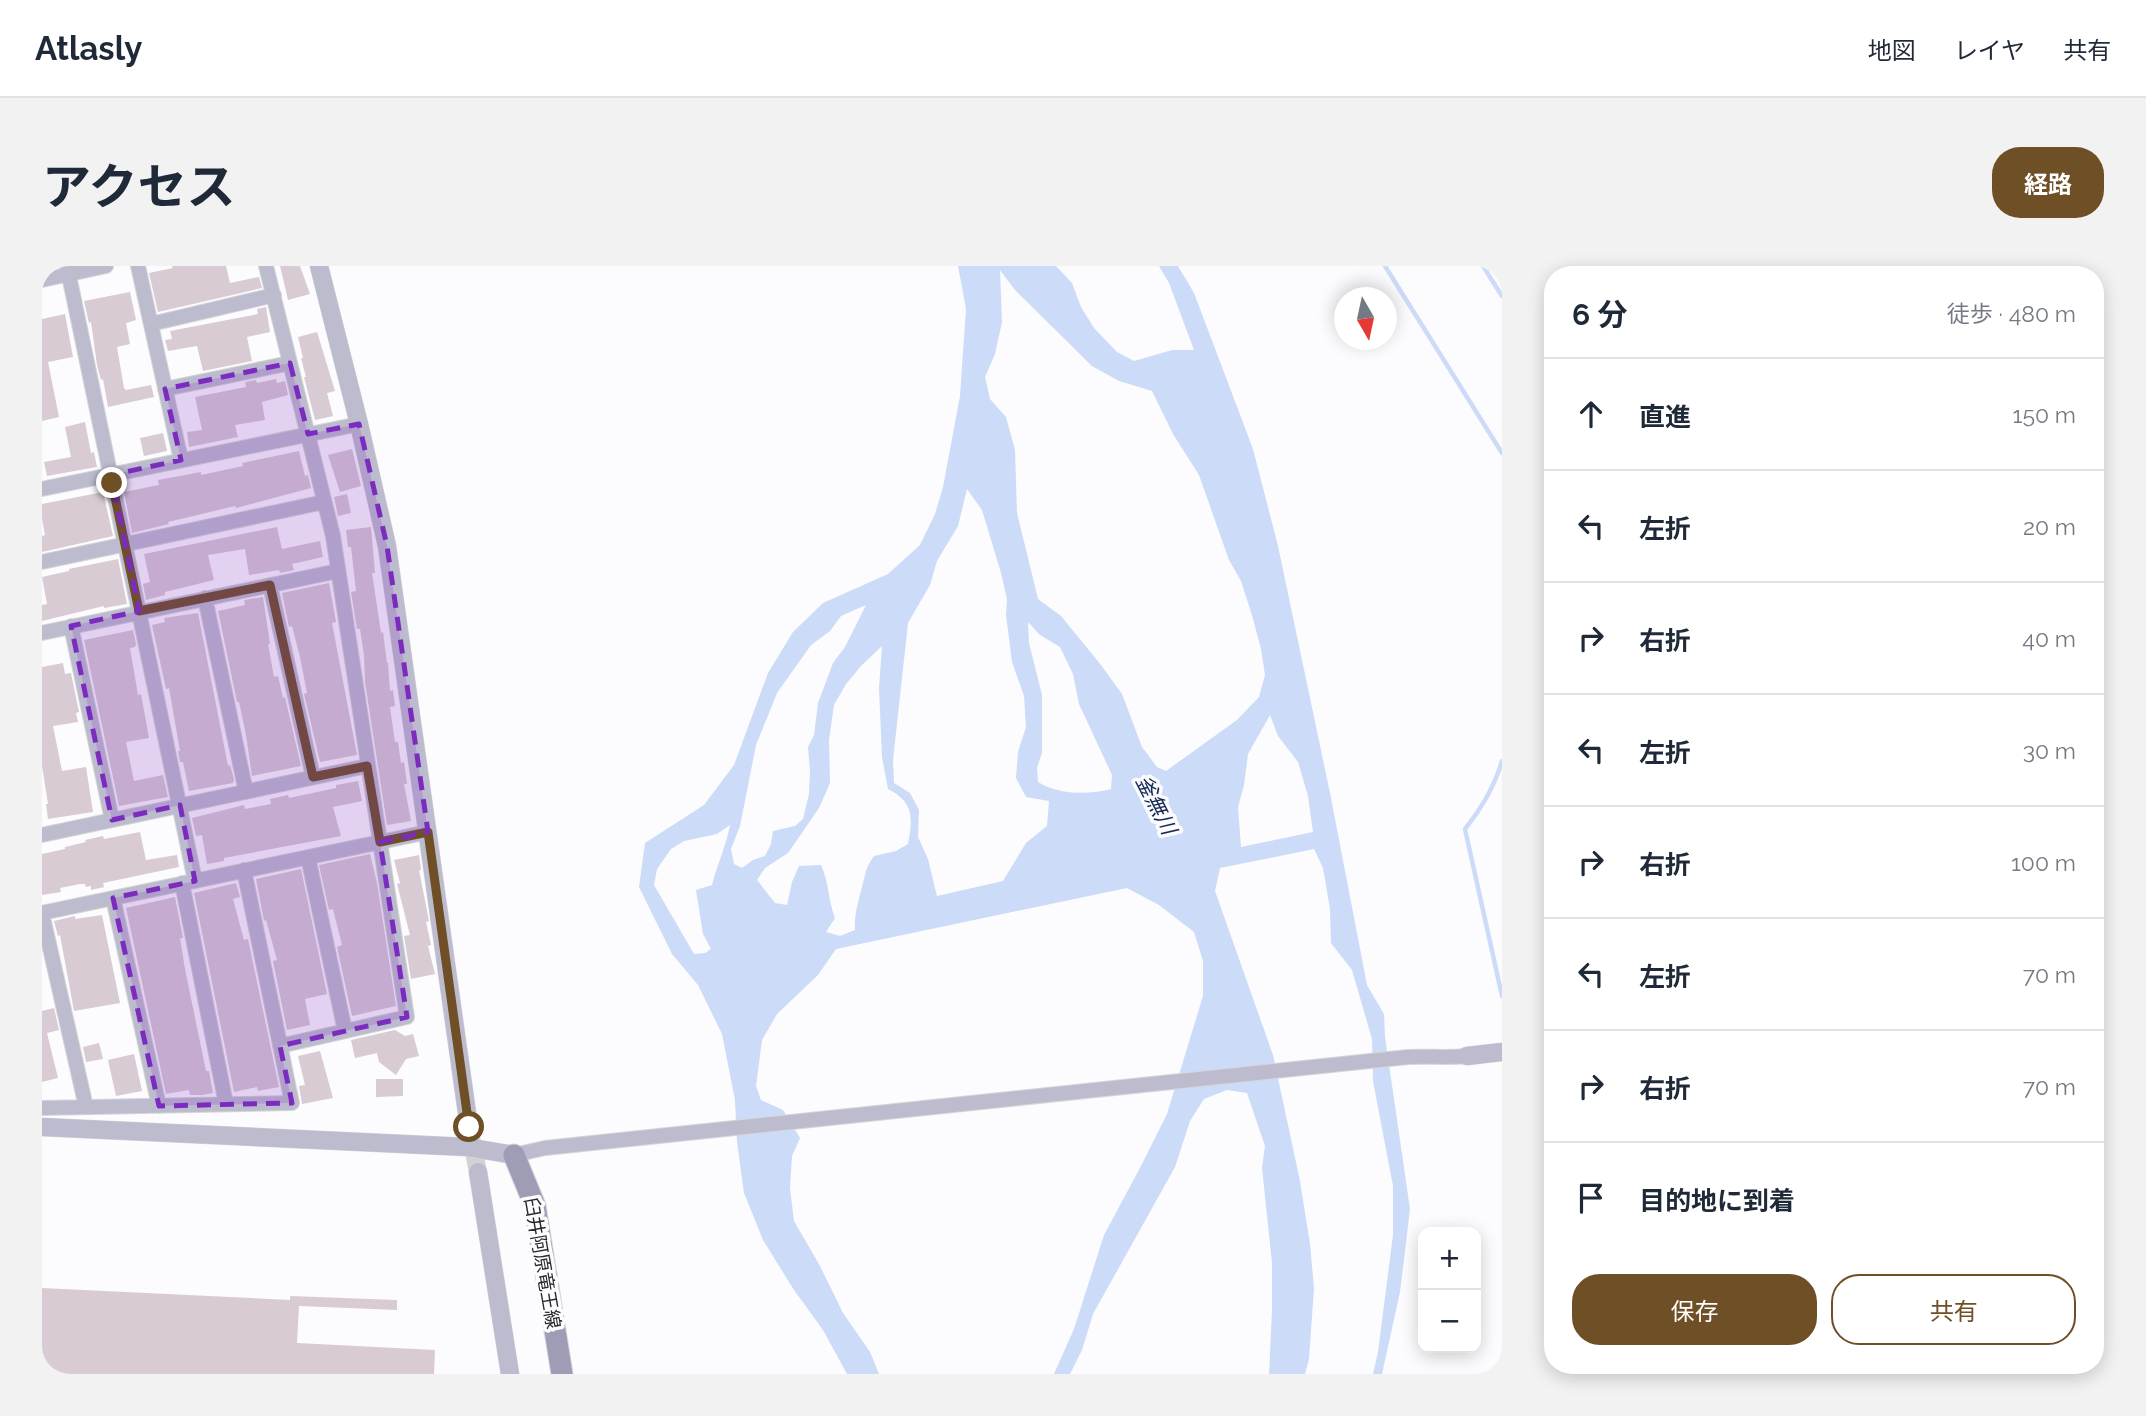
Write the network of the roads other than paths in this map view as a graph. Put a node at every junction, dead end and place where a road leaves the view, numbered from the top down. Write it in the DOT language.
graph roads {
  1 [pos="106,266"];
  2 [pos="138,266"];
  3 [pos="266,266"];
  4 [pos="319,266"];
  5 [pos="67,270"];
  6 [pos="42,280"];
  7 [pos="274,295"];
  8 [pos="151,324"];
  9 [pos="290,363"];
  10 [pos="165,389"];
  11 [pos="359,424"];
  12 [pos="308,434"];
  13 [pos="181,460"];
  14 [pos="111,475"];
  15 [pos="42,489"];
  16 [pos="324,502"];
  17 [pos="125,544"];
  18 [pos="42,562"];
  19 [pos="338,571"];
  20 [pos="270,585"];
  21 [pos="205,598"];
  22 [pos="139,611"];
  23 [pos="71,626"];
  24 [pos="42,633"];
  25 [pos="367,766"];
  26 [pos="313,777"];
  27 [pos="246,792"];
  28 [pos="180,806"];
  29 [pos="112,820"];
  30 [pos="43,831"];
  31 [pos="428,832"];
  32 [pos="380,842"];
  33 [pos="308,857"];
  34 [pos="244,870"];
  35 [pos="189,882"];
  36 [pos="113,898"];
  37 [pos="42,913"];
  38 [pos="345,1031"];
  39 [pos="280,1046"];
  40 [pos="1502,1052"];
  41 [pos="1467,1056"];
  42 [pos="226,1104"];
  43 [pos="159,1106"];
  44 [pos="86,1107"];
  45 [pos="42,1108"];
  46 [pos="42,1127"];
  47 [pos="469,1127"];
  48 [pos="514,1155"];
  49 [pos="478,1172"];
  50 [pos="510,1374"];
  51 [pos="562,1374"];
  1 -- 5 [label="street"];
  2 -- 8 [label="street"];
  3 -- 7 [label="street"];
  4 -- 11 [label="street"];
  5 -- 6 [label="street"];
  5 -- 14 [label="street"];
  7 -- 8 [label="street"];
  7 -- 9 [label="street"];
  8 -- 10 [label="street"];
  9 -- 10 [label="street"];
  9 -- 12 [label="street"];
  10 -- 13 [label="street"];
  11 -- 12 [label="street"];
  11 -- 31 [label="street"];
  12 -- 13 [label="street"];
  12 -- 16 [label="street"];
  13 -- 14 [label="street"];
  14 -- 15 [label="street"];
  14 -- 17 [label="street"];
  16 -- 17 [label="street"];
  16 -- 19 [label="street"];
  17 -- 18 [label="street"];
  17 -- 22 [label="street"];
  19 -- 20 [label="street"];
  19 -- 25 [label="street"];
  20 -- 21 [label="street"];
  20 -- 26 [label="street"];
  21 -- 22 [label="street"];
  21 -- 27 [label="street"];
  22 -- 23 [label="street"];
  22 -- 28 [label="street"];
  23 -- 24 [label="street"];
  23 -- 29 [label="street"];
  25 -- 26 [label="street"];
  25 -- 32 [label="street"];
  26 -- 27 [label="street"];
  27 -- 28 [label="street"];
  28 -- 29 [label="street"];
  28 -- 35 [label="street"];
  29 -- 30 [label="street"];
  31 -- 32 [label="street"];
  31 -- 47 [label="street"];
  32 -- 33 [label="street"];
  32 -- 38 [label="street"];
  33 -- 34 [label="street"];
  33 -- 38 [label="street"];
  34 -- 35 [label="street"];
  34 -- 39 [label="street"];
  35 -- 36 [label="street"];
  35 -- 42 [label="street"];
  36 -- 37 [label="street"];
  36 -- 43 [label="street"];
  37 -- 44 [label="street"];
  38 -- 39 [label="street"];
  39 -- 42 [label="street"];
  40 -- 41 [label="street"];
  41 -- 48 [label="street"];
  42 -- 43 [label="street"];
  43 -- 44 [label="street"];
  44 -- 45 [label="street"];
  46 -- 48 [label="street"];
  48 -- 51 [label="main road, 臼井阿原竜王線"];
  49 -- 50 [label="street"];
}
